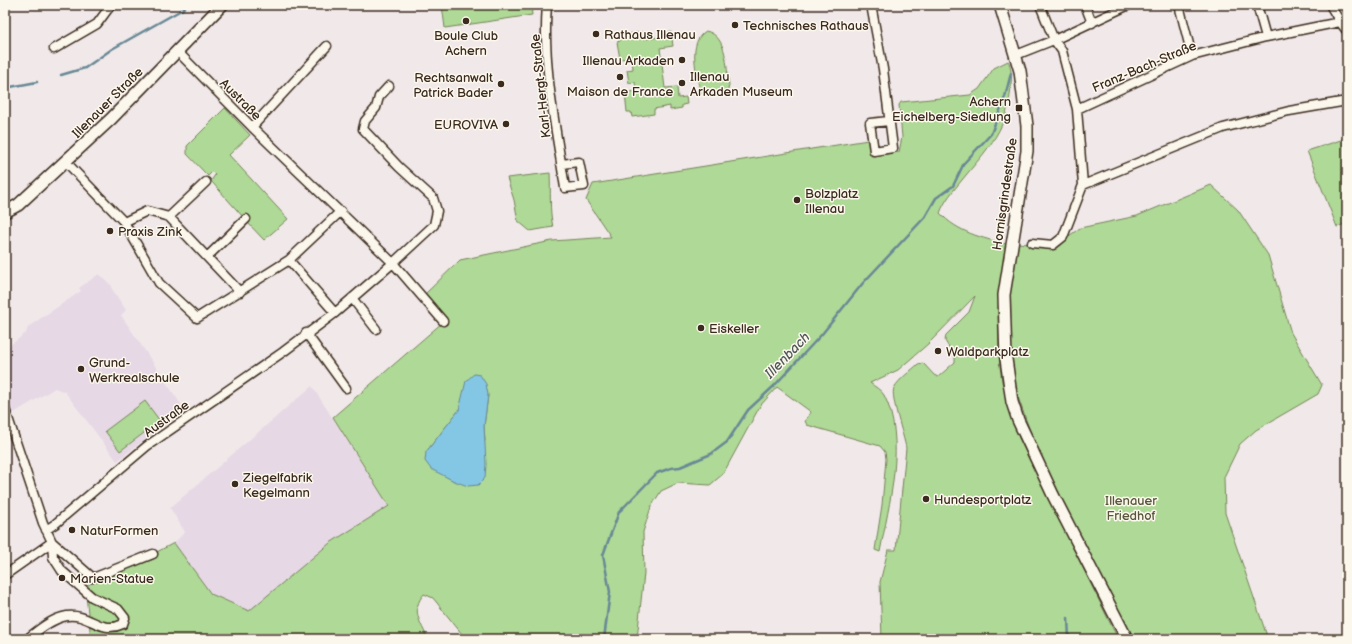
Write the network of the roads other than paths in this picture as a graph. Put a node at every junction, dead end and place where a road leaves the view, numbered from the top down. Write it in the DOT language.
graph roads {
  1 [pos="111,5"];
  2 [pos="222,5"];
  3 [pos="548,5"];
  4 [pos="871,5"];
  5 [pos="1000,5"];
  6 [pos="1040,5"];
  7 [pos="1085,5"];
  8 [pos="1129,5"];
  9 [pos="1179,5"];
  10 [pos="1257,5"];
  11 [pos="1330,5"];
  12 [pos="1340,22"];
  13 [pos="1092,23"];
  14 [pos="1347,31"];
  15 [pos="1266,37"];
  16 [pos="1054,40"];
  17 [pos="327,46"];
  18 [pos="54,49"];
  19 [pos="177,51"];
  20 [pos="1016,55"];
  21 [pos="1192,56"];
  22 [pos="389,86"];
  23 [pos="1347,101"];
  24 [pos="1077,109"];
  25 [pos="889,121"];
  26 [pos="252,127"];
  27 [pos="66,162"];
  28 [pos="561,164"];
  29 [pos="206,182"];
  30 [pos="1083,185"];
  31 [pos="5,212"];
  32 [pos="341,212"];
  33 [pos="169,217"];
  34 [pos="246,220"];
  35 [pos="124,222"];
  36 [pos="1032,243"];
  37 [pos="207,257"];
  38 [pos="289,260"];
  39 [pos="393,263"];
  40 [pos="240,292"];
  41 [pos="352,298"];
  42 [pos="335,313"];
  43 [pos="443,321"];
  44 [pos="376,329"];
  45 [pos="306,333"];
  46 [pos="346,388"];
  47 [pos="5,409"];
  48 [pos="46,530"];
  49 [pos="52,542"];
  50 [pos="153,554"];
  51 [pos="5,575"];
  52 [pos="27,639"];
  53 [pos="1127,639"];
  1 -- 18 [label="street"];
  2 -- 19 [label="main road, Illenauer Straße"];
  3 -- 28 [label="street, Karl-Hergt-Straße"];
  4 -- 25 [label="street"];
  5 -- 20 [label="main road, Hornisgrindestraße"];
  6 -- 16 [label="street"];
  7 -- 13 [label="street"];
  8 -- 13 [label="street"];
  9 -- 21 [label="street"];
  10 -- 15 [label="street"];
  11 -- 12 [label="street"];
  12 -- 14 [label="street"];
  12 -- 15 [label="street, Franz-Bach-Straße"];
  13 -- 16 [label="street"];
  15 -- 21 [label="street, Franz-Bach-Straße"];
  16 -- 20 [label="street"];
  16 -- 24 [label="street"];
  17 -- 26 [label="street"];
  19 -- 26 [label="street, Austraße"];
  19 -- 27 [label="main road, Illenauer Straße"];
  20 -- 53 [label="main road, Hornisgrindestraße"];
  21 -- 24 [label="street, Franz-Bach-Straße"];
  22 -- 39 [label="street"];
  23 -- 30 [label="street"];
  24 -- 30 [label="street"];
  26 -- 32 [label="street, Austraße"];
  27 -- 31 [label="main road, Illenauer Straße"];
  27 -- 35 [label="street"];
  29 -- 33 [label="street"];
  30 -- 36 [label="street"];
  32 -- 38 [label="street"];
  32 -- 39 [label="street, Austraße"];
  33 -- 35 [label="street"];
  33 -- 37 [label="street"];
  34 -- 37 [label="street"];
  35 -- 40 [label="street"];
  37 -- 40 [label="street"];
  38 -- 40 [label="street"];
  38 -- 42 [label="street"];
  39 -- 41 [label="street, Austraße"];
  39 -- 43 [label="street, Austraße"];
  41 -- 42 [label="street, Austraße"];
  41 -- 44 [label="street"];
  42 -- 45 [label="street, Austraße"];
  45 -- 46 [label="street"];
  45 -- 48 [label="street, Austraße"];
  47 -- 48 [label="street"];
  48 -- 49 [label="street"];
  49 -- 50 [label="street"];
  49 -- 51 [label="street"];
  49 -- 52 [label="street"];
}
